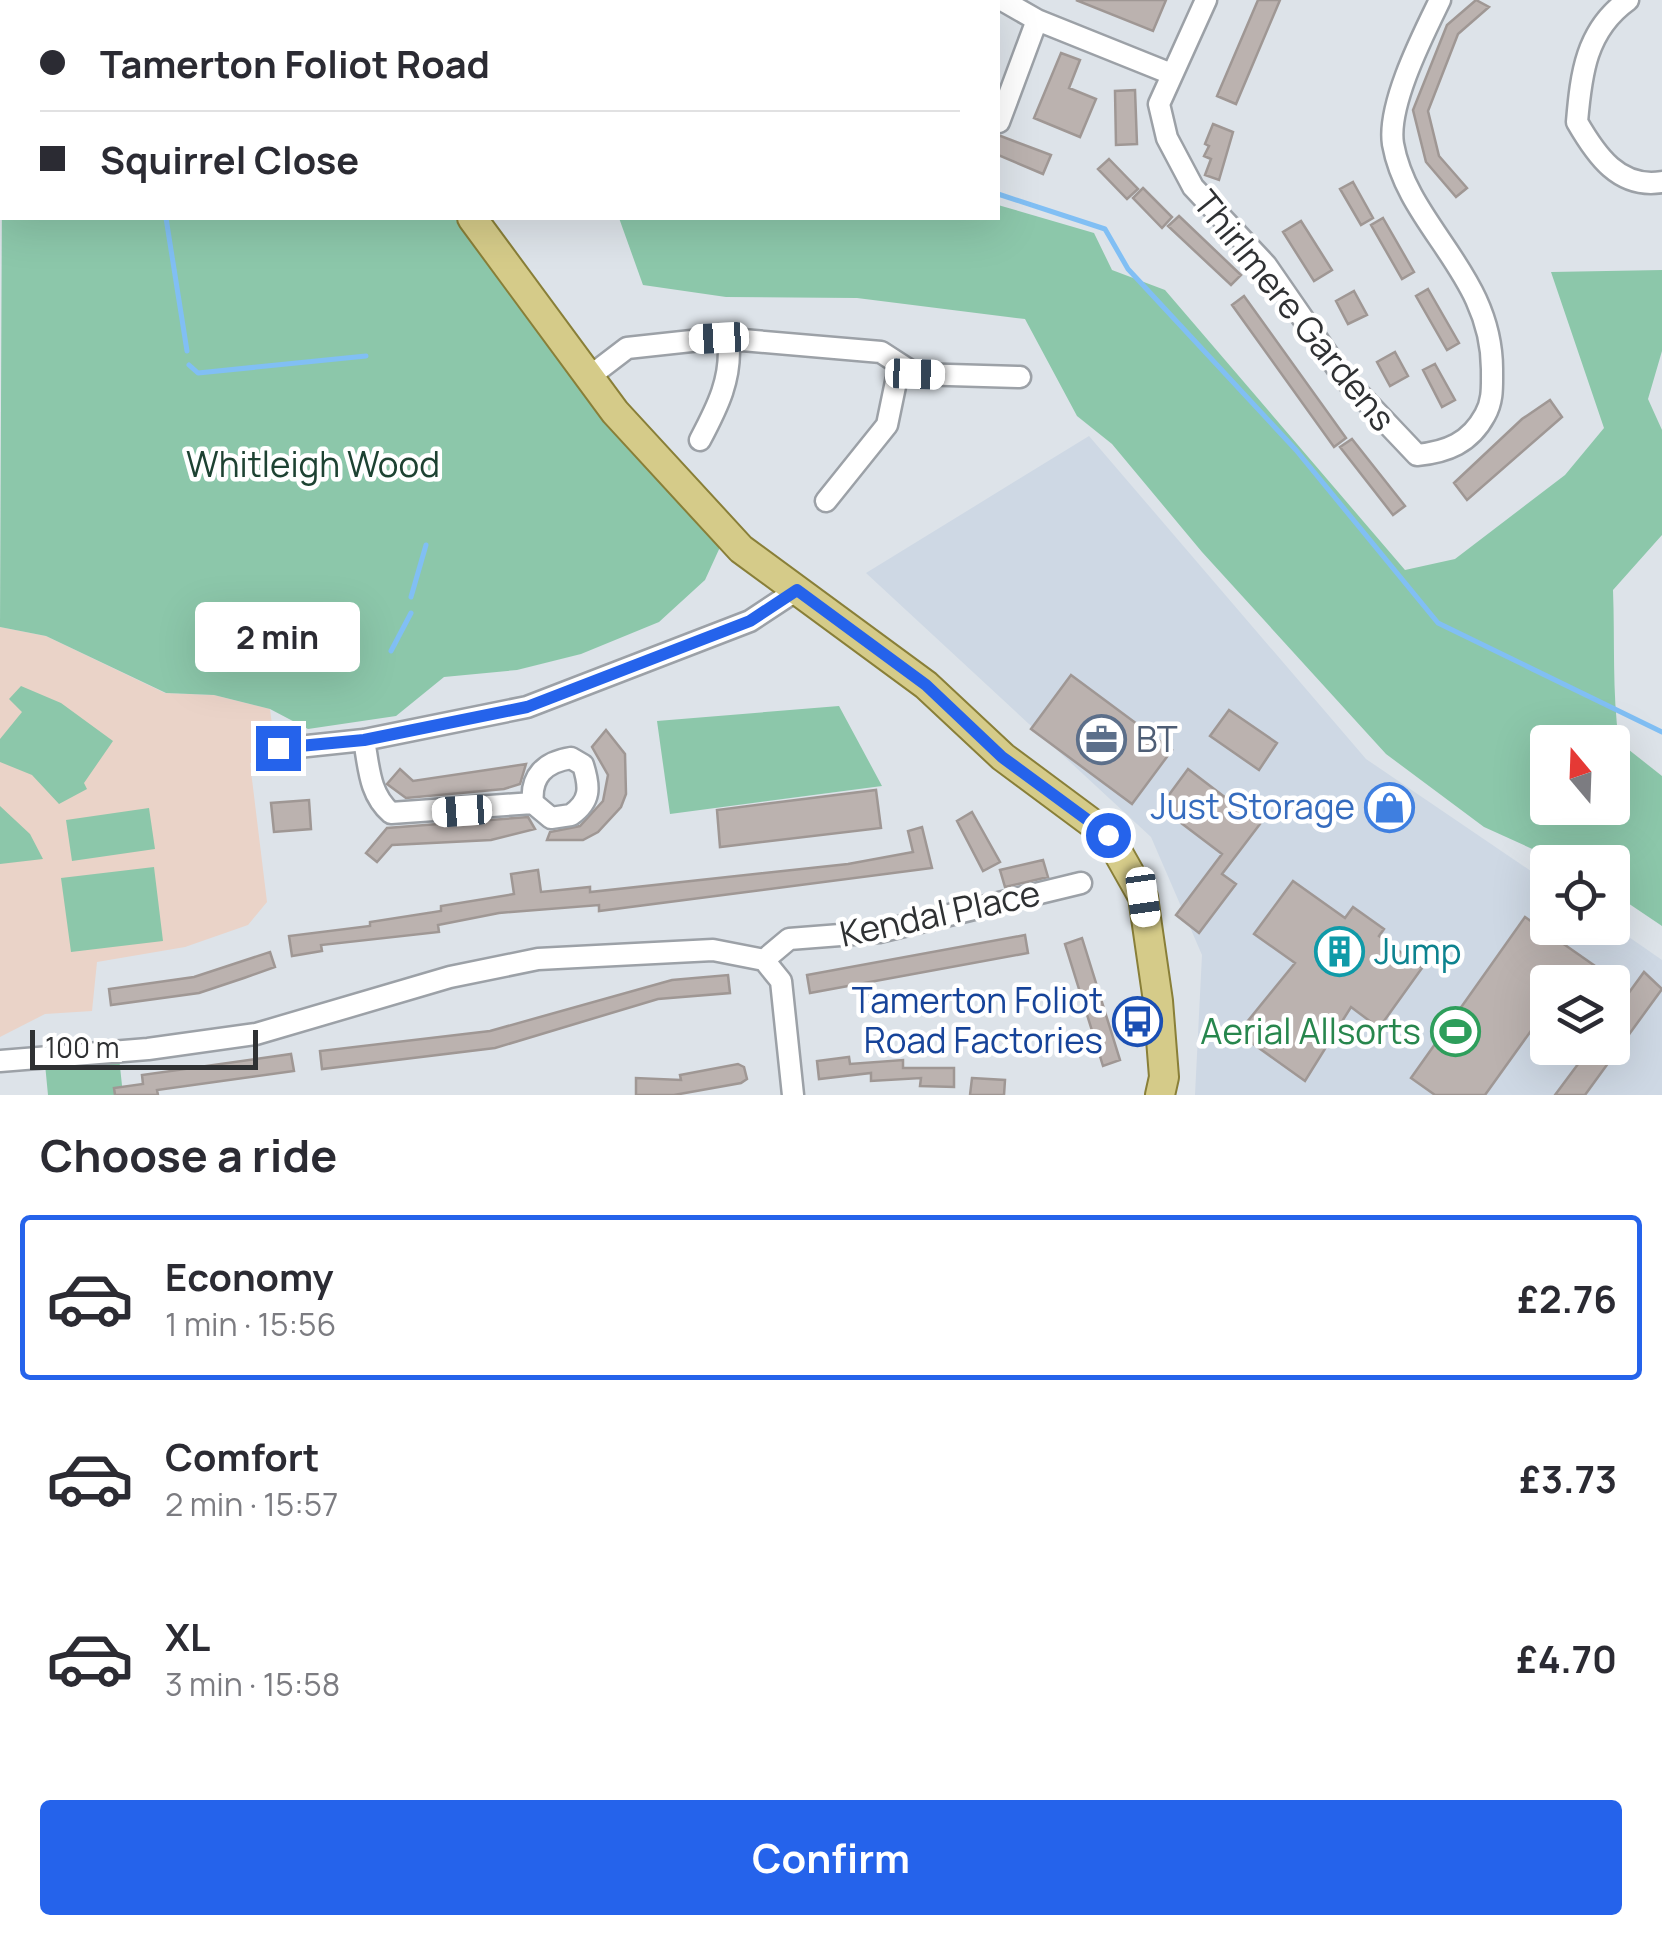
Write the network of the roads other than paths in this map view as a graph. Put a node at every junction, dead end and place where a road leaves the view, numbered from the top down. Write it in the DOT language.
graph roads {
  1 [pos="1002,0"];
  2 [pos="1206,0"];
  3 [pos="1440,0"];
  4 [pos="1628,0"];
  5 [pos="1037,20"];
  6 [pos="1170,73"];
  7 [pos="1000,119"];
  8 [pos="1662,182"];
  9 [pos="473,220"];
  10 [pos="728,339"];
  11 [pos="899,367"];
  12 [pos="589,377"];
  13 [pos="1020,377"];
  14 [pos="700,440"];
  15 [pos="826,501"];
  16 [pos="797,590"];
  17 [pos="364,740"];
  18 [pos="278,748"];
  19 [pos="532,803"];
  20 [pos="1071,891"];
  21 [pos="764,960"];
  22 [pos="0,1061"];
  23 [pos="793,1095"];
  24 [pos="1160,1095"];
  1 -- 5 [label="street"];
  2 -- 6 [label="street, Thirlmere Gardens"];
  3 -- 6 [label="street, Thirlmere Gardens"];
  4 -- 8 [label="street"];
  5 -- 6 [label="street"];
  5 -- 7 [label="street"];
  9 -- 12 [label="main road"];
  10 -- 11 [label="street"];
  10 -- 12 [label="street"];
  10 -- 14 [label="street"];
  11 -- 13 [label="street"];
  11 -- 15 [label="street"];
  12 -- 16 [label="main road"];
  16 -- 17 [label="street"];
  16 -- 24 [label="main road"];
  17 -- 18 [label="street"];
  17 -- 19 [label="street"];
  20 -- 21 [label="street, Kendal Place"];
  21 -- 22 [label="street"];
  21 -- 23 [label="street"];
}
